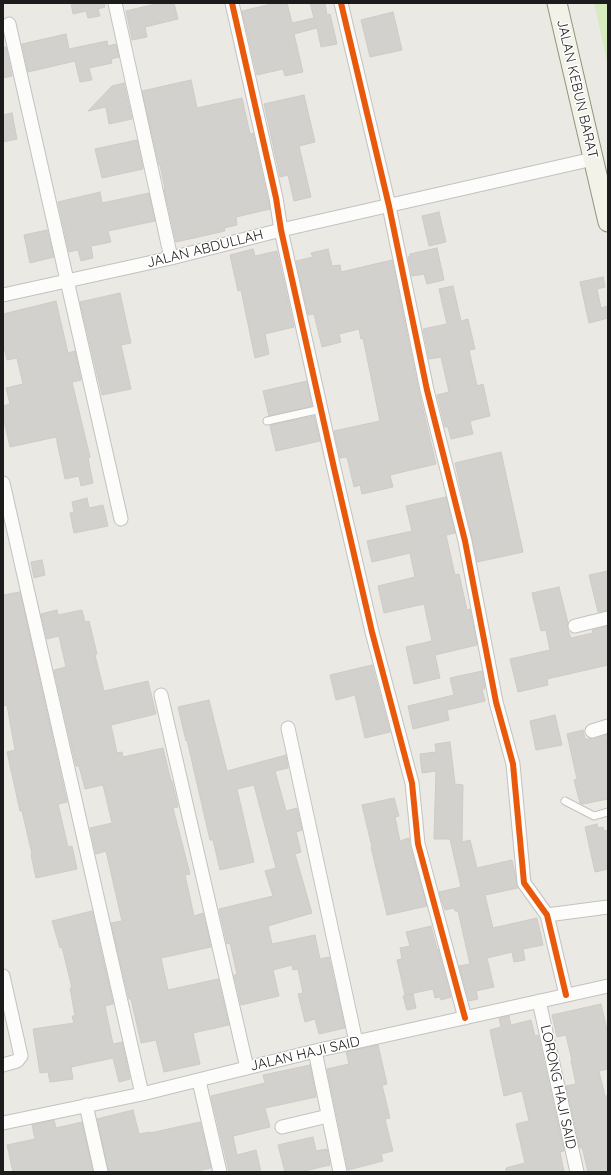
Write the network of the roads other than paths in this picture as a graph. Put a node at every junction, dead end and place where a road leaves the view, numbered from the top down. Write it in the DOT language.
graph roads {
  1 [pos="115,3"];
  2 [pos="232,3"];
  3 [pos="341,3"];
  4 [pos="557,3"];
  5 [pos="9,24"];
  6 [pos="593,159"];
  7 [pos="390,206"];
  8 [pos="608,222"];
  9 [pos="281,230"];
  10 [pos="171,258"];
  11 [pos="66,281"];
  12 [pos="3,295"];
  13 [pos="321,409"];
  14 [pos="267,421"];
  15 [pos="3,483"];
  16 [pos="121,519"];
  17 [pos="608,618"];
  18 [pos="575,626"];
  19 [pos="161,695"];
  20 [pos="608,726"];
  21 [pos="288,728"];
  22 [pos="592,730"];
  23 [pos="565,801"];
  24 [pos="608,812"];
  25 [pos="608,907"];
  26 [pos="547,915"];
  27 [pos="3,976"];
  28 [pos="608,986"];
  29 [pos="566,995"];
  30 [pos="539,1001"];
  31 [pos="465,1018"];
  32 [pos="356,1042"];
  33 [pos="315,1051"];
  34 [pos="3,1065"];
  35 [pos="248,1068"];
  36 [pos="199,1081"];
  37 [pos="142,1094"];
  38 [pos="86,1105"];
  39 [pos="328,1116"];
  40 [pos="3,1123"];
  41 [pos="282,1127"];
  42 [pos="101,1172"];
  43 [pos="220,1172"];
  44 [pos="340,1172"];
  45 [pos="576,1172"];
  1 -- 10 [label="street"];
  2 -- 9 [label="street"];
  3 -- 7 [label="street"];
  4 -- 6 [label="main road, JALAN KEBUN BARAT"];
  5 -- 11 [label="street"];
  6 -- 7 [label="street, JALAN ABDULLAH"];
  6 -- 8 [label="main road, JALAN KEBUN BARAT"];
  7 -- 9 [label="street, JALAN ABDULLAH"];
  7 -- 26 [label="street"];
  9 -- 10 [label="street, JALAN ABDULLAH"];
  9 -- 13 [label="street"];
  10 -- 11 [label="street, JALAN ABDULLAH"];
  11 -- 12 [label="street, JALAN ABDULLAH"];
  11 -- 16 [label="street"];
  13 -- 14 [label="lane"];
  13 -- 31 [label="street"];
  15 -- 37 [label="street"];
  17 -- 18 [label="street"];
  19 -- 35 [label="street"];
  20 -- 22 [label="street"];
  21 -- 32 [label="street"];
  23 -- 24 [label="lane"];
  25 -- 26 [label="street"];
  26 -- 29 [label="street"];
  27 -- 34 [label="street"];
  28 -- 29 [label="street, JALAN HAJI SAID"];
  29 -- 30 [label="street, JALAN HAJI SAID"];
  30 -- 31 [label="street, JALAN HAJI SAID"];
  30 -- 45 [label="street, LORONG HAJI SAID"];
  31 -- 32 [label="street, JALAN HAJI SAID"];
  32 -- 33 [label="street, JALAN HAJI SAID"];
  33 -- 35 [label="street, JALAN HAJI SAID"];
  33 -- 39 [label="street"];
  35 -- 36 [label="street, JALAN HAJI SAID"];
  36 -- 37 [label="street, JALAN HAJI SAID"];
  36 -- 43 [label="street"];
  37 -- 38 [label="street, JALAN HAJI SAID"];
  38 -- 40 [label="street, JALAN HAJI SAID"];
  38 -- 42 [label="street"];
  39 -- 41 [label="street"];
  39 -- 44 [label="street"];
}
